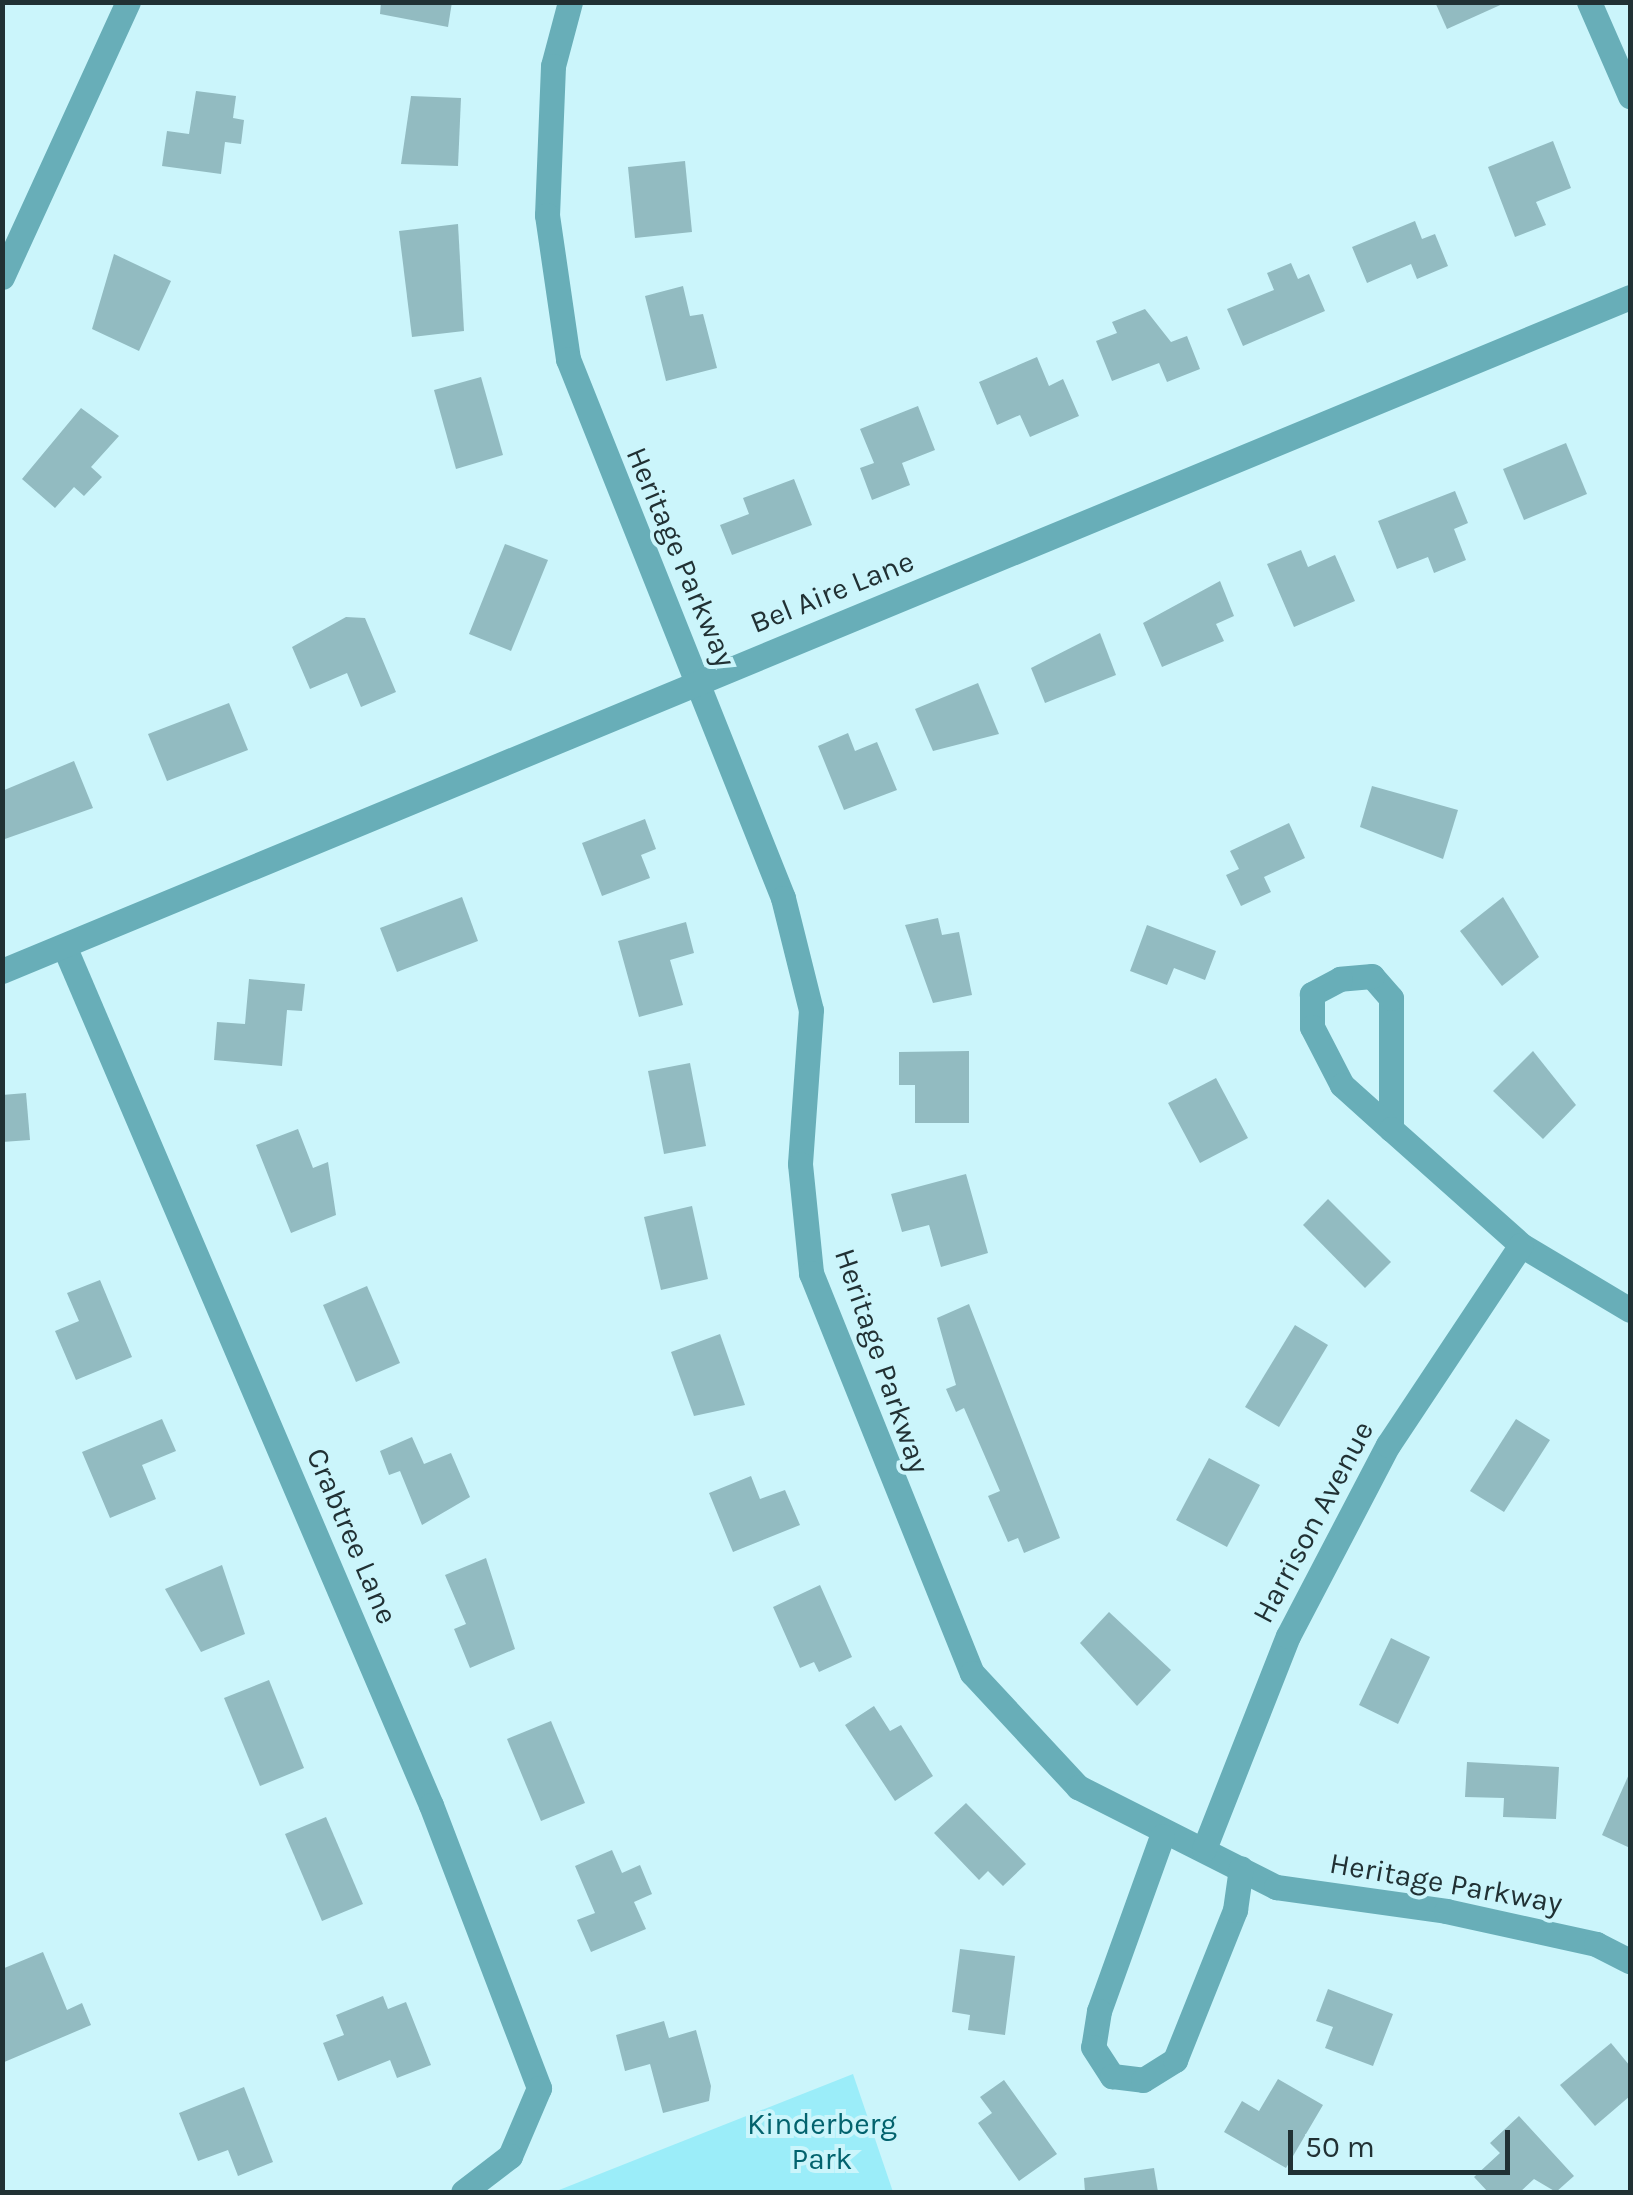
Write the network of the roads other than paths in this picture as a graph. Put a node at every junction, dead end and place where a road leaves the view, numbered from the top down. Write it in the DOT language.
graph roads {
  1 [pos="128,2"];
  2 [pos="570,2"];
  3 [pos="1589,2"];
  4 [pos="1630,96"];
  5 [pos="2,277"];
  6 [pos="1630,297"];
  7 [pos="699,682"];
  8 [pos="64,946"];
  9 [pos="2,971"];
  10 [pos="1391,1129"];
  11 [pos="1521,1246"];
  12 [pos="1630,1310"];
  13 [pos="1162,1836"];
  14 [pos="1204,1849"];
  15 [pos="1241,1868"];
  16 [pos="1630,1962"];
  17 [pos="463,2192"];
  1 -- 5 [label="street"];
  2 -- 7 [label="street, Heritage Parkway"];
  3 -- 4 [label="street"];
  6 -- 7 [label="street, Bel Aire Lane"];
  7 -- 8 [label="street, Bel Aire Lane"];
  7 -- 13 [label="street, Heritage Parkway"];
  8 -- 9 [label="street, Bel Aire Lane"];
  8 -- 17 [label="street, Crabtree Lane"];
  10 -- 10 [label="street"];
  10 -- 11 [label="street"];
  11 -- 12 [label="street"];
  11 -- 14 [label="street, Harrison Avenue"];
  13 -- 14 [label="street, Heritage Parkway"];
  13 -- 15 [label="street"];
  14 -- 15 [label="street, Heritage Parkway"];
  15 -- 16 [label="street, Heritage Parkway"];
}
